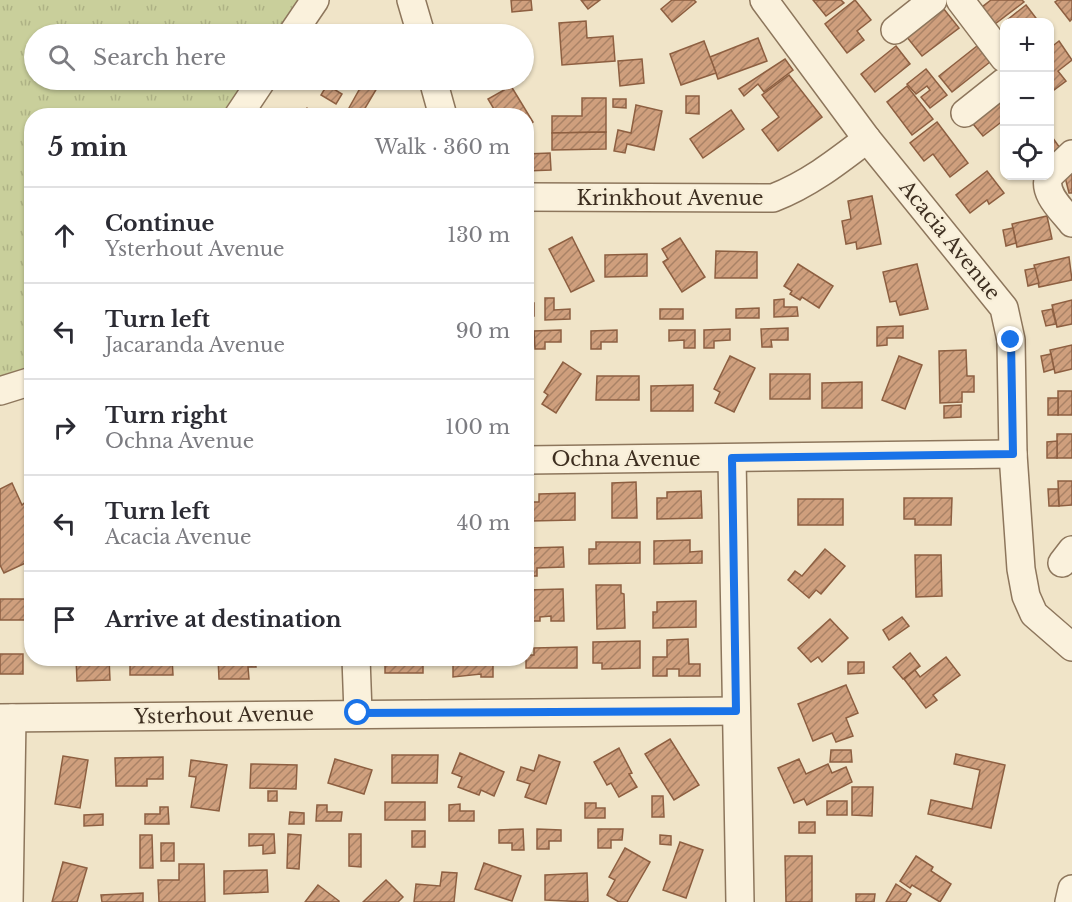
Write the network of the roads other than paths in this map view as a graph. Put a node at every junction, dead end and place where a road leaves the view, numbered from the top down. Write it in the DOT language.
graph roads {
  1 [pos="315,0"];
  2 [pos="411,0"];
  3 [pos="764,0"];
  4 [pos="933,0"];
  5 [pos="960,0"];
  6 [pos="299,24"];
  7 [pos="418,24"];
  8 [pos="895,30"];
  9 [pos="1000,52"];
  10 [pos="1000,86"];
  11 [pos="255,90"];
  12 [pos="436,90"];
  13 [pos="243,108"];
  14 [pos="441,108"];
  15 [pos="965,113"];
  16 [pos="867,139"];
  17 [pos="1072,154"];
  18 [pos="1054,170"];
  19 [pos="1048,180"];
  20 [pos="534,197"];
  21 [pos="1072,223"];
  22 [pos="24,384"];
  23 [pos="0,391"];
  24 [pos="1013,454"];
  25 [pos="732,458"];
  26 [pos="534,460"];
  27 [pos="1072,647"];
  28 [pos="356,666"];
  29 [pos="736,711"];
  30 [pos="358,713"];
  31 [pos="6,718"];
  32 [pos="1072,889"];
  33 [pos="9,902"];
  34 [pos="740,902"];
  35 [pos="1069,902"];
  1 -- 6 [label="street"];
  2 -- 7 [label="street"];
  3 -- 16 [label="street, Acacia Avenue"];
  4 -- 8 [label="street"];
  5 -- 9 [label="street"];
  10 -- 15 [label="street"];
  11 -- 13 [label="street"];
  12 -- 14 [label="street"];
  16 -- 20 [label="street, Krinkhout Avenue"];
  16 -- 24 [label="street, Acacia Avenue"];
  17 -- 18 [label="street"];
  19 -- 21 [label="street"];
  22 -- 23 [label="street"];
  24 -- 25 [label="street, Ochna Avenue"];
  24 -- 27 [label="street, Acacia Avenue"];
  25 -- 26 [label="street, Ochna Avenue"];
  25 -- 29 [label="street"];
  28 -- 30 [label="street"];
  29 -- 30 [label="street, Ysterhout Avenue"];
  29 -- 34 [label="street"];
  30 -- 31 [label="street, Ysterhout Avenue"];
  31 -- 33 [label="street"];
  32 -- 35 [label="street"];
}
